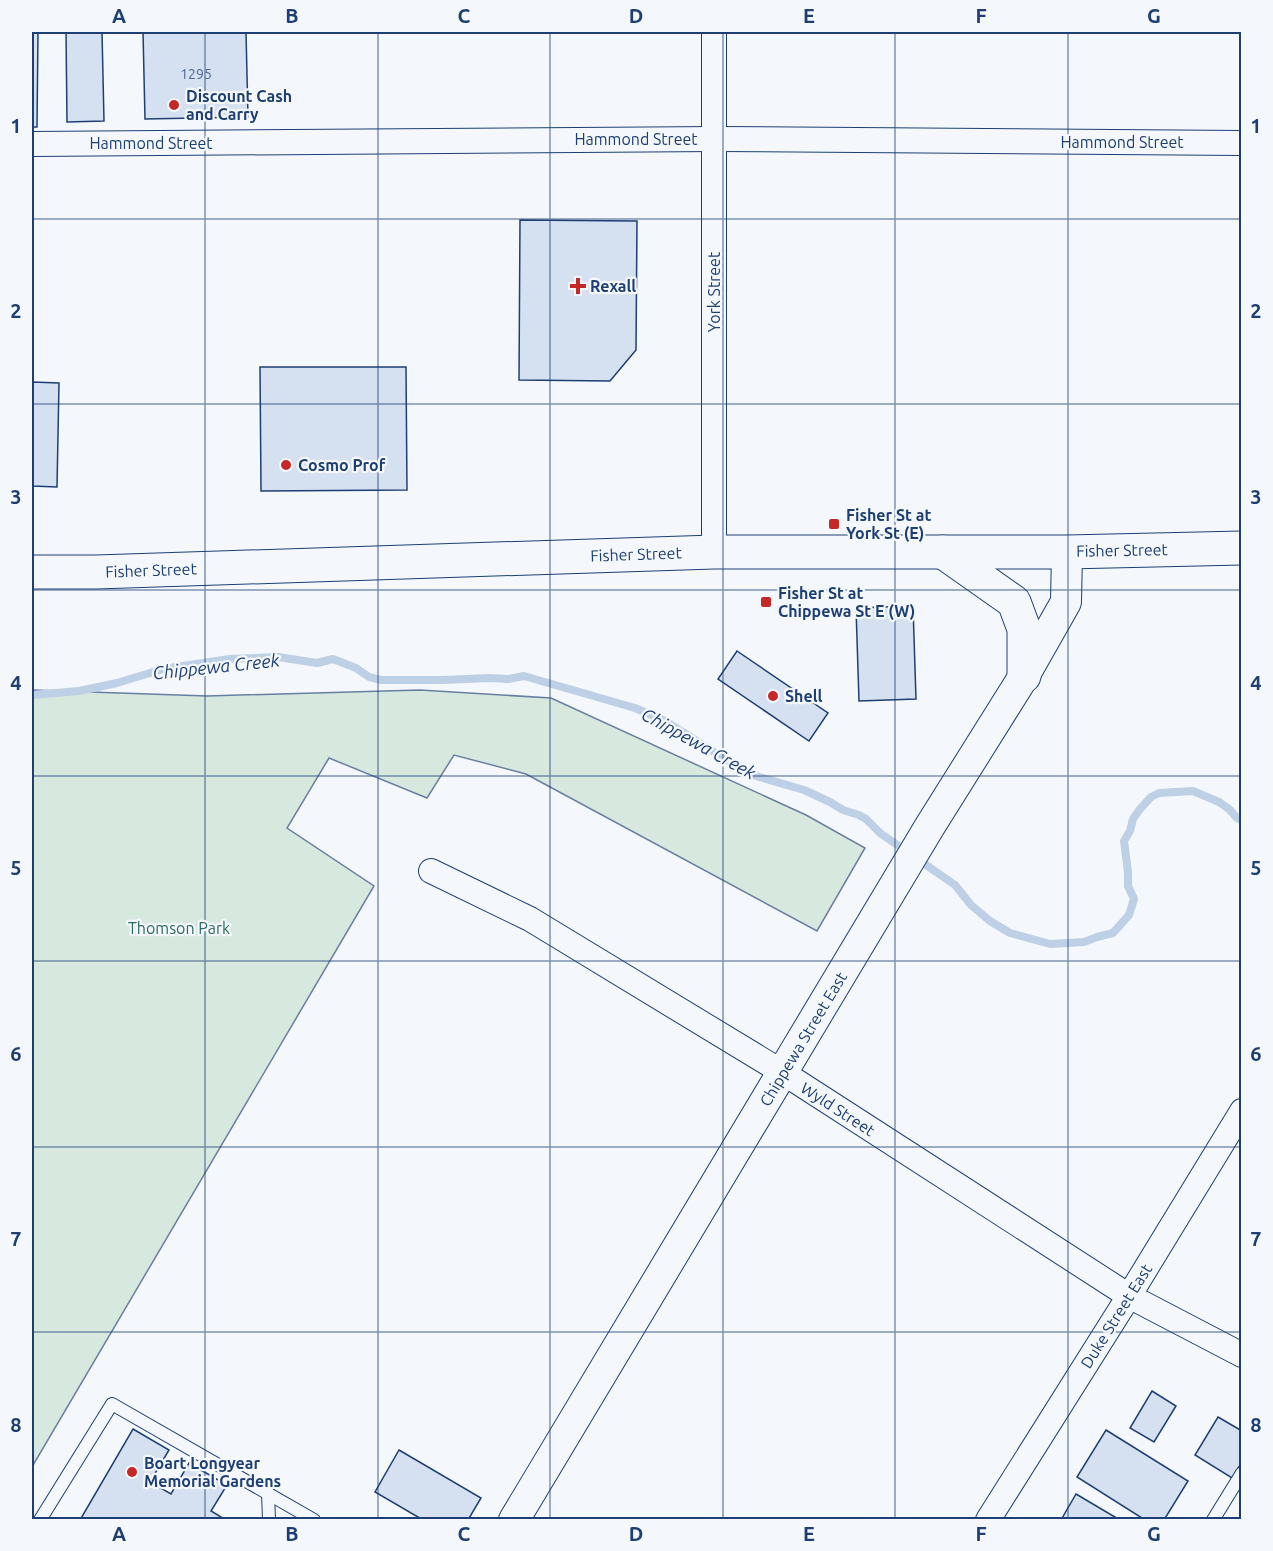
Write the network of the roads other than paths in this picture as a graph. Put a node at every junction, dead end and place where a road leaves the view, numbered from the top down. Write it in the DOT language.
graph roads {
  1 [pos="714,32"];
  2 [pos="715,139"];
  3 [pos="1242,143"];
  4 [pos="32,144"];
  5 [pos="1242,548"];
  6 [pos="714,552"];
  7 [pos="943,552"];
  8 [pos="1067,552"];
  9 [pos="32,572"];
  10 [pos="1024,676"];
  11 [pos="431,871"];
  12 [pos="782,1072"];
  13 [pos="1242,1111"];
  14 [pos="1128,1296"];
  15 [pos="1242,1355"];
  16 [pos="1242,1473"];
  17 [pos="268,1493"];
  18 [pos="40,1520"];
  19 [pos="269,1520"];
  20 [pos="315,1520"];
  21 [pos="514,1520"];
  22 [pos="988,1520"];
  23 [pos="1213,1520"];
  1 -- 2 [label="street, York Street"];
  2 -- 3 [label="street, Hammond Street"];
  2 -- 4 [label="street, Hammond Street"];
  2 -- 6 [label="street, York Street"];
  5 -- 8 [label="main road, Fisher Street"];
  6 -- 7 [label="main road, Fisher Street"];
  6 -- 9 [label="main road, Fisher Street"];
  7 -- 8 [label="main road, Fisher Street"];
  7 -- 10 [label="main road"];
  8 -- 10 [label="street, Chippewa Street East"];
  10 -- 12 [label="street, Chippewa Street East"];
  11 -- 12 [label="street, Wyld Street"];
  12 -- 14 [label="street, Wyld Street"];
  12 -- 21 [label="street, Chippewa Street East"];
  13 -- 14 [label="street, Duke Street East"];
  14 -- 15 [label="street, Wyld Street"];
  14 -- 22 [label="street, Duke Street East"];
  16 -- 23 [label="lane"];
  17 -- 18 [label="lane"];
  17 -- 19 [label="lane"];
  17 -- 20 [label="lane"];
}
